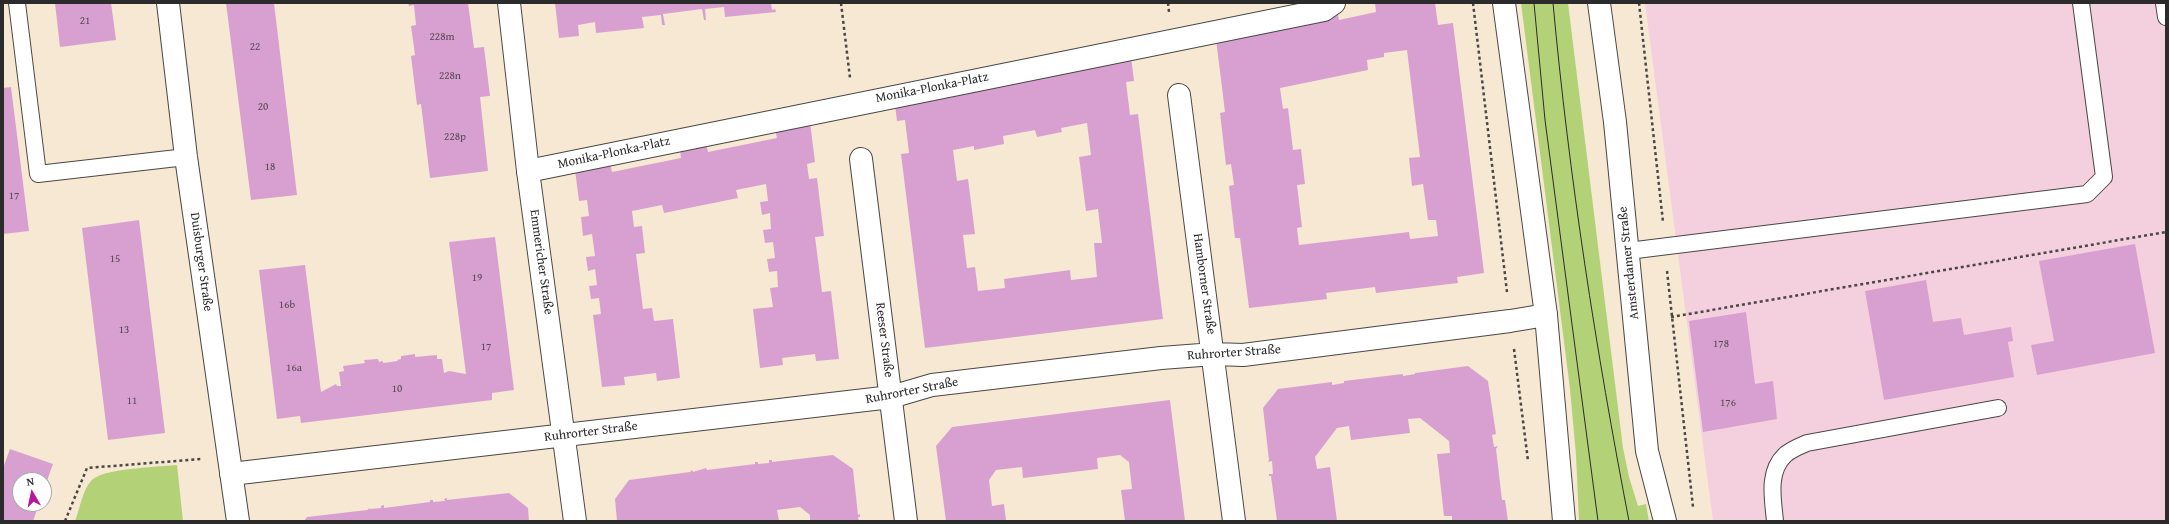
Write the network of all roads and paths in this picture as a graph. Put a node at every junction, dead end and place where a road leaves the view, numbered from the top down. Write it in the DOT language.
graph roads {
  1 [pos="17,3"];
  2 [pos="168,3"];
  3 [pos="509,3"];
  4 [pos="1334,3"];
  5 [pos="1473,3"];
  6 [pos="1504,3"];
  7 [pos="1599,3"];
  8 [pos="2082,3"];
  9 [pos="2164,3"];
  10 [pos="2166,17"];
  11 [pos="1179,95"];
  12 [pos="186,157"];
  13 [pos="861,159"];
  14 [pos="528,171"];
  15 [pos="2166,232"];
  16 [pos="1628,251"];
  17 [pos="1546,315"];
  18 [pos="1671,316"];
  19 [pos="1510,321"];
  20 [pos="1214,354"];
  21 [pos="891,397"];
  22 [pos="1998,408"];
  23 [pos="565,435"];
  24 [pos="1528,463"];
  25 [pos="230,466"];
  26 [pos="65,521"];
  27 [pos="238,521"];
  28 [pos="575,521"];
  29 [pos="906,521"];
  30 [pos="1234,521"];
  31 [pos="1564,521"];
  32 [pos="1665,521"];
  33 [pos="1775,521"];
  1 -- 12 [label="lane"];
  2 -- 12 [label="street, Duisburger Straße"];
  3 -- 14 [label="street, Emmericher Straße"];
  4 -- 14 [label="street, Monika-Plonka-Platz"];
  5 -- 19 [label="path"];
  6 -- 17 [label="street"];
  7 -- 16 [label="street, Amsterdamer Straße"];
  8 -- 16 [label="lane"];
  9 -- 10 [label="lane"];
  11 -- 20 [label="street, Hamborner Straße"];
  12 -- 25 [label="street, Duisburger Straße"];
  13 -- 21 [label="street, Reeser Straße"];
  14 -- 23 [label="street, Emmericher Straße"];
  15 -- 18 [label="path"];
  16 -- 32 [label="street, Amsterdamer Straße"];
  17 -- 19 [label="street, Ruhrorter Straße"];
  17 -- 31 [label="street"];
  19 -- 20 [label="street, Ruhrorter Straße"];
  19 -- 24 [label="path"];
  20 -- 21 [label="street, Ruhrorter Straße"];
  20 -- 30 [label="street, Hamborner Straße"];
  21 -- 23 [label="street, Ruhrorter Straße"];
  21 -- 29 [label="street, Reeser Straße"];
  22 -- 33 [label="lane"];
  23 -- 25 [label="street, Ruhrorter Straße"];
  23 -- 28 [label="street, Emmericher Straße"];
  25 -- 26 [label="path"];
  25 -- 27 [label="street, Duisburger Straße"];
}
